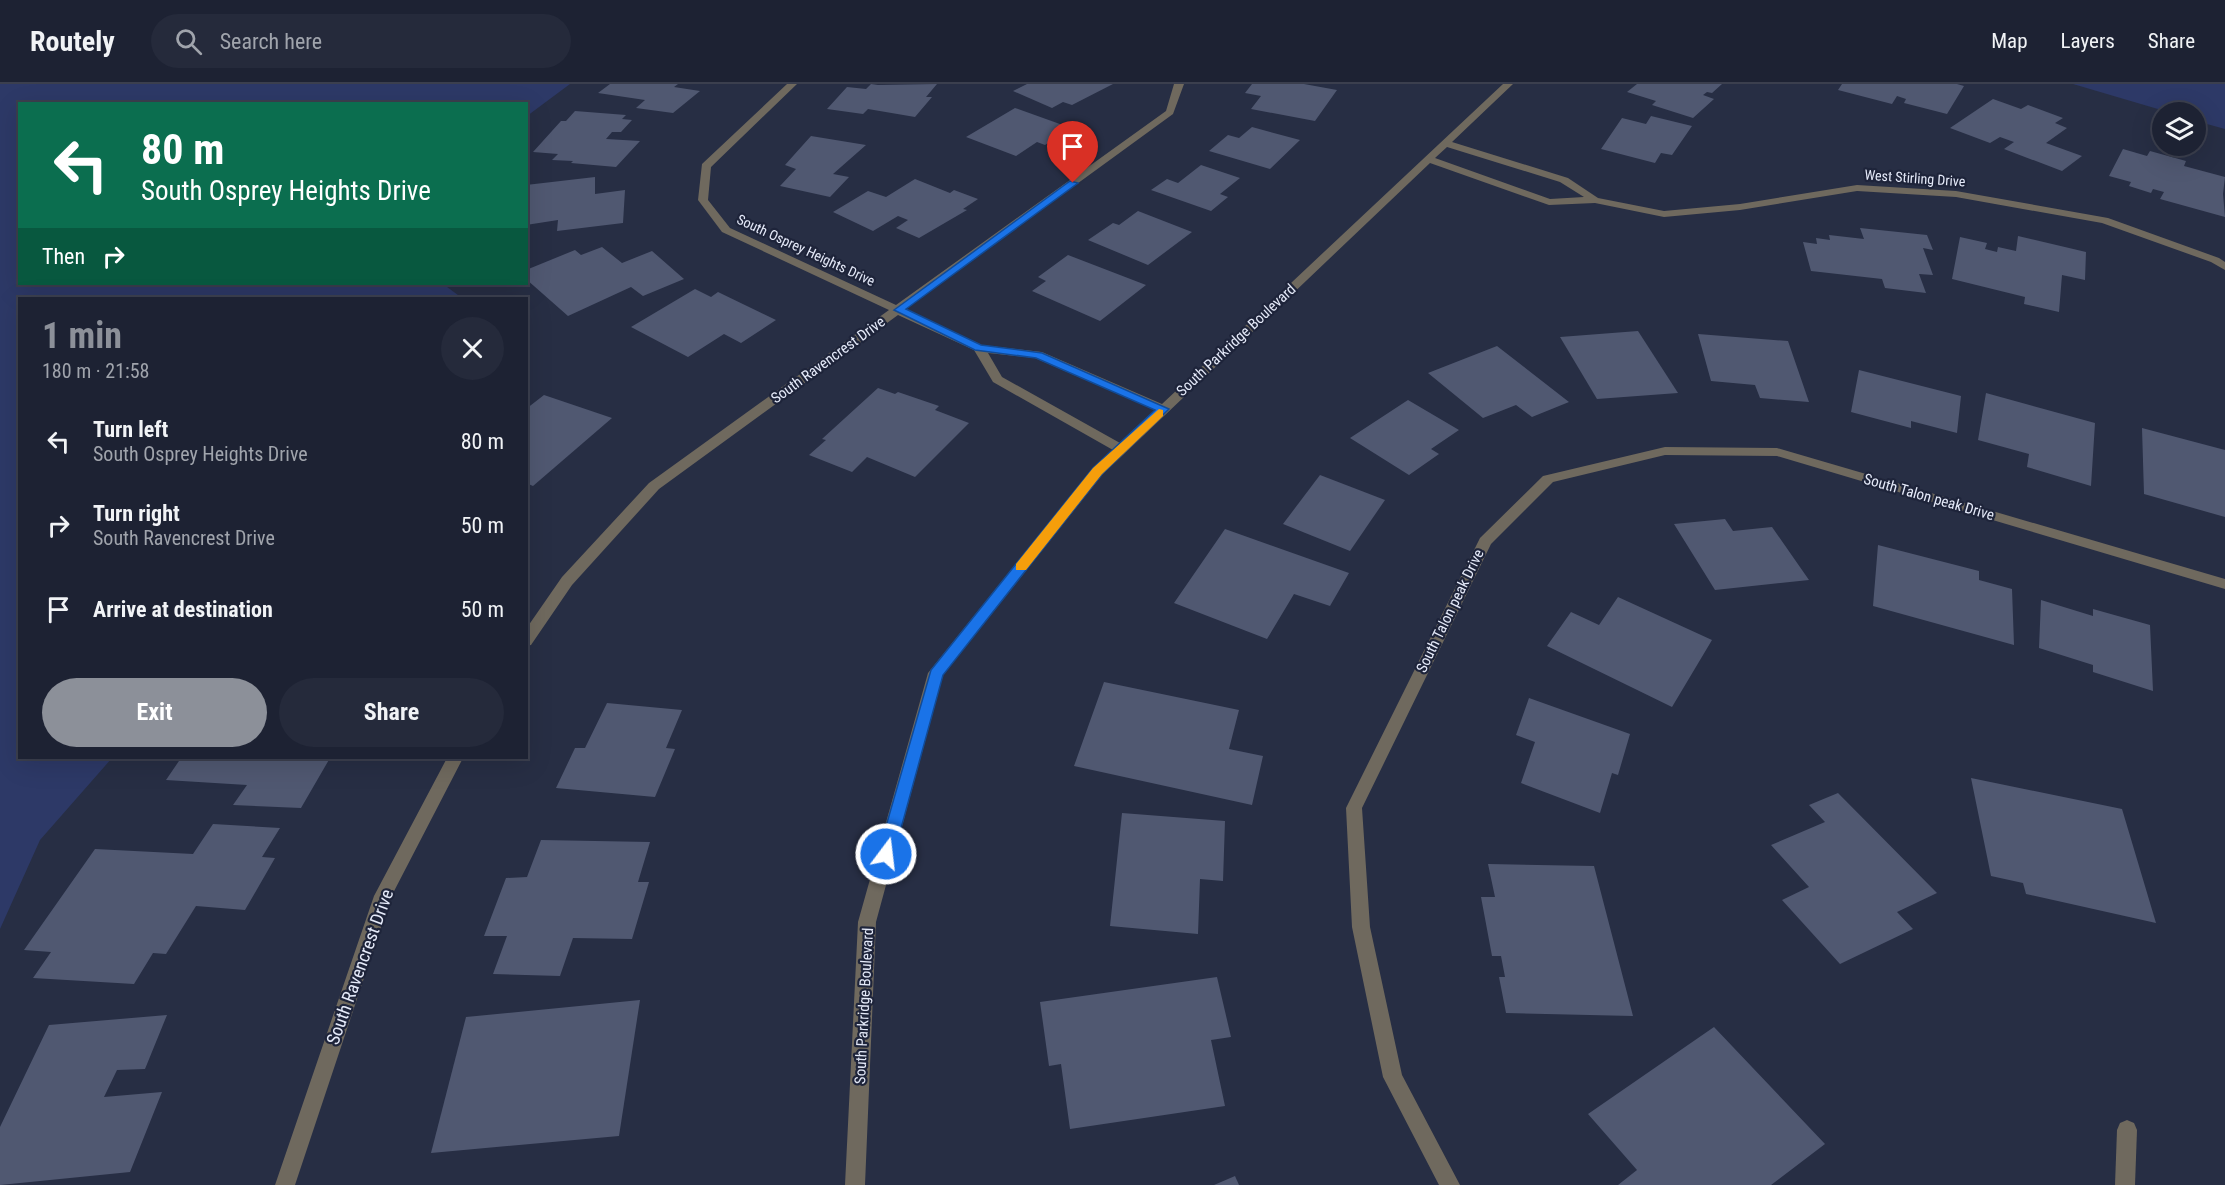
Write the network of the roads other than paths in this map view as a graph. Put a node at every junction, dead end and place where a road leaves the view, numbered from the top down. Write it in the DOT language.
graph roads {
  1 [pos="792,84"];
  2 [pos="1179,84"];
  3 [pos="1508,84"];
  4 [pos="1445,143"];
  5 [pos="1429,159"];
  6 [pos="1596,200"];
  7 [pos="2225,267"];
  8 [pos="899,310"];
  9 [pos="979,348"];
  10 [pos="1163,409"];
  11 [pos="1121,449"];
  12 [pos="2225,584"];
  13 [pos="528,638"];
  14 [pos="454,759"];
  15 [pos="2127,1130"];
  16 [pos="285,1185"];
  17 [pos="855,1185"];
  18 [pos="1450,1185"];
  19 [pos="2126,1185"];
  1 -- 8 [label="street, South Osprey Heights Drive"];
  2 -- 8 [label="street, South Ravencrest Drive"];
  3 -- 4 [label="street, South Parkridge Boulevard"];
  4 -- 5 [label="street, South Parkridge Boulevard"];
  4 -- 6 [label="street"];
  5 -- 6 [label="street"];
  5 -- 10 [label="street, South Parkridge Boulevard"];
  6 -- 7 [label="street, West Stirling Drive"];
  8 -- 9 [label="street, South Osprey Heights Drive"];
  8 -- 13 [label="street, South Ravencrest Drive"];
  9 -- 10 [label="street, South Osprey Heights Drive"];
  9 -- 11 [label="street"];
  10 -- 11 [label="street, South Parkridge Boulevard"];
  11 -- 17 [label="street, South Parkridge Boulevard"];
  12 -- 18 [label="street, South Talon peak Drive"];
  14 -- 16 [label="street, South Ravencrest Drive"];
  15 -- 19 [label="street"];
}
